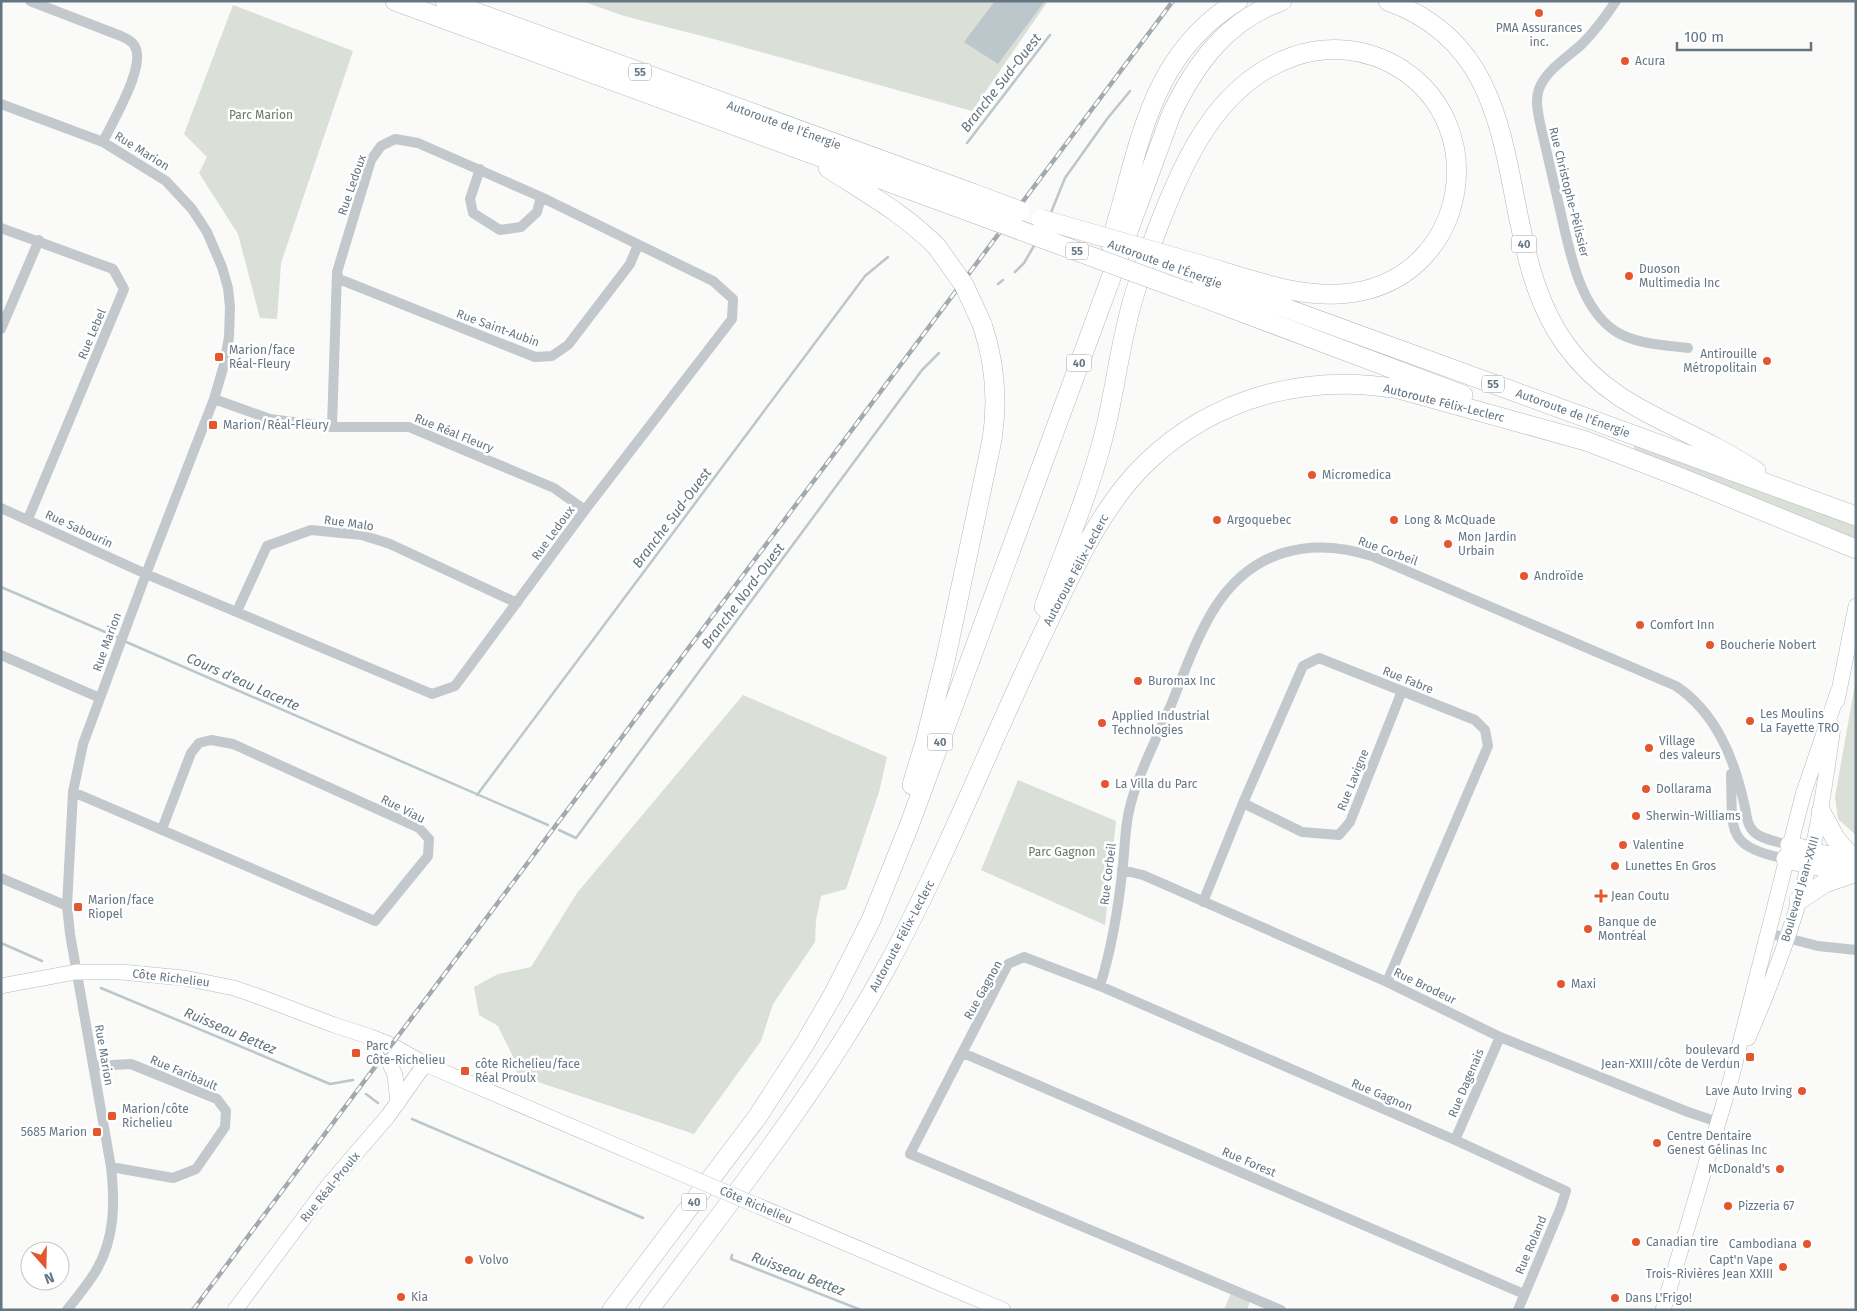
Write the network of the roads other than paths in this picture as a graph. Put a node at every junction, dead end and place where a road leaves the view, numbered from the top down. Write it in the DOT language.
graph roads {
  1 [pos="30,1"];
  2 [pos="395,1"];
  3 [pos="445,1"];
  4 [pos="1238,1"];
  5 [pos="1282,1"];
  6 [pos="1388,1"];
  7 [pos="1616,1"];
  8 [pos="1,104"];
  9 [pos="103,142"];
  10 [pos="800,149"];
  11 [pos="480,169"];
  12 [pos="540,197"];
  13 [pos="968,202"];
  14 [pos="1,228"];
  15 [pos="39,240"];
  16 [pos="638,244"];
  17 [pos="337,272"];
  18 [pos="1194,277"];
  19 [pos="1,329"];
  20 [pos="1688,348"];
  21 [pos="214,399"];
  22 [pos="332,427"];
  23 [pos="1586,441"];
  24 [pos="1791,493"];
  25 [pos="1,508"];
  26 [pos="585,510"];
  27 [pos="1856,516"];
  28 [pos="28,519"];
  29 [pos="1016,533"];
  30 [pos="1856,549"];
  31 [pos="146,574"];
  32 [pos="517,603"];
  33 [pos="1856,606"];
  34 [pos="237,611"];
  35 [pos="2,659"];
  36 [pos="1402,691"];
  37 [pos="1838,692"];
  38 [pos="100,698"];
  39 [pos="1010,700"];
  40 [pos="1731,761"];
  41 [pos="73,792"];
  42 [pos="1243,803"];
  43 [pos="1821,812"];
  44 [pos="162,829"];
  45 [pos="1788,852"];
  46 [pos="1811,858"];
  47 [pos="1855,867"];
  48 [pos="1122,870"];
  49 [pos="1,878"];
  50 [pos="1799,900"];
  51 [pos="1204,902"];
  52 [pos="67,906"];
  53 [pos="871,920"];
  54 [pos="1768,933"];
  55 [pos="1787,938"];
  56 [pos="1856,950"];
  57 [pos="76,972"];
  58 [pos="1387,982"];
  59 [pos="1,986"];
  60 [pos="1100,986"];
  61 [pos="334,1025"];
  62 [pos="1500,1036"];
  63 [pos="385,1053"];
  64 [pos="963,1053"];
  65 [pos="425,1064"];
  66 [pos="93,1066"];
  67 [pos="1731,1079"];
  68 [pos="398,1104"];
  69 [pos="1718,1122"];
  70 [pos="1456,1140"];
  71 [pos="112,1167"];
  72 [pos="1566,1190"];
  73 [pos="1524,1294"];
  74 [pos="67,1310"];
  75 [pos="235,1310"];
  76 [pos="612,1310"];
  77 [pos="649,1310"];
  78 [pos="1003,1310"];
  79 [pos="1281,1310"];
  80 [pos="1518,1310"];
  81 [pos="1663,1310"];
  1 -- 9 [label="street"];
  2 -- 10 [label="highway, Autoroute de l'Énergie / 55"];
  3 -- 13 [label="highway, Autoroute de l'Énergie / 55"];
  4 -- 29 [label="highway"];
  5 -- 29 [label="highway, 40"];
  6 -- 24 [label="highway, 40"];
  7 -- 20 [label="street, Rue Christophe-Pélissier"];
  8 -- 9 [label="street, Rue Marion"];
  9 -- 21 [label="street, Rue Marion"];
  10 -- 13 [label="highway, Autoroute de l'Énergie / 55"];
  10 -- 53 [label="highway, bridge"];
  11 -- 12 [label="street, Rue Ledoux"];
  11 -- 12 [label="street"];
  11 -- 17 [label="street, Rue Ledoux"];
  12 -- 16 [label="street, Rue Ledoux"];
  13 -- 18 [label="highway, Autoroute de l'Énergie / 55, bridge"];
  13 -- 18 [label="highway, Autoroute de l'Énergie / 55, bridge"];
  14 -- 15 [label="street, Rue Lebel"];
  15 -- 19 [label="street"];
  15 -- 28 [label="street, Rue Lebel"];
  16 -- 17 [label="street, Rue Saint-Aubin"];
  16 -- 26 [label="street, Rue Ledoux"];
  17 -- 22 [label="street, Rue Ledoux"];
  18 -- 23 [label="highway, Autoroute de l'Énergie / 55"];
  18 -- 24 [label="highway, Autoroute de l'Énergie / 55"];
  18 -- 39 [label="highway"];
  21 -- 22 [label="street, Rue Réal Fleury"];
  21 -- 31 [label="street, Rue Marion"];
  22 -- 26 [label="street, Rue Réal Fleury"];
  23 -- 30 [label="highway, Autoroute Félix-Leclerc / 55"];
  23 -- 39 [label="highway, Autoroute Félix-Leclerc / 40"];
  24 -- 27 [label="highway, Autoroute de l'Énergie / 55"];
  25 -- 28 [label="street, Rue Sabourin"];
  26 -- 32 [label="street, Rue Ledoux"];
  28 -- 31 [label="street, Rue Sabourin"];
  29 -- 53 [label="highway, 40"];
  31 -- 34 [label="street, Rue Ledoux"];
  31 -- 38 [label="street, Rue Marion"];
  32 -- 34 [label="street, Rue Malo"];
  32 -- 34 [label="street, Rue Ledoux"];
  33 -- 37 [label="street, Boulevard Jean-XXIII"];
  35 -- 38 [label="street"];
  36 -- 42 [label="street, Rue Fabre"];
  36 -- 42 [label="street, Rue Lavigne"];
  36 -- 58 [label="street, Rue Fabre"];
  37 -- 43 [label="street, Boulevard Jean-XXIII"];
  37 -- 45 [label="street, Boulevard Jean-XXIII"];
  38 -- 41 [label="street, Rue Marion"];
  39 -- 77 [label="highway, Autoroute Félix-Leclerc / 40"];
  40 -- 45 [label="street, Rue Corbeil"];
  40 -- 45 [label="street, Rue Corbeil"];
  40 -- 48 [label="street, Rue Corbeil"];
  41 -- 44 [label="street, Rue Viau"];
  41 -- 52 [label="street, Rue Marion"];
  42 -- 51 [label="street, Rue Fabre"];
  43 -- 46 [label="street, Boulevard Jean-XXIII"];
  43 -- 47 [label="highway"];
  44 -- 44 [label="street, Rue Viau"];
  45 -- 46 [label="highway"];
  45 -- 54 [label="street, Boulevard Jean-XXIII"];
  46 -- 47 [label="highway"];
  46 -- 50 [label="street, Boulevard Jean-XXIII"];
  47 -- 50 [label="highway"];
  48 -- 51 [label="street, Rue Brodeur"];
  48 -- 60 [label="street, Rue Corbeil"];
  49 -- 52 [label="street"];
  50 -- 55 [label="street, Boulevard Jean-XXIII"];
  51 -- 58 [label="street, Rue Brodeur"];
  52 -- 57 [label="street, Rue Marion"];
  53 -- 76 [label="highway, 40"];
  54 -- 55 [label="street"];
  54 -- 67 [label="street, Boulevard Jean-XXIII"];
  55 -- 56 [label="street"];
  55 -- 67 [label="street, Boulevard Jean-XXIII"];
  57 -- 59 [label="street, Côte Richelieu"];
  57 -- 61 [label="street, Côte Richelieu"];
  57 -- 66 [label="street, Rue Marion"];
  58 -- 62 [label="street, Rue Brodeur"];
  60 -- 64 [label="street, Rue Gagnon"];
  60 -- 70 [label="street, Rue Gagnon"];
  61 -- 63 [label="street, Côte Richelieu"];
  61 -- 65 [label="street, Côte Richelieu"];
  62 -- 69 [label="street, Rue Brodeur"];
  62 -- 70 [label="street, Rue Dagenais"];
  63 -- 65 [label="street, Côte Richelieu"];
  63 -- 68 [label="street"];
  64 -- 73 [label="street, Rue Forest"];
  64 -- 79 [label="street, Rue Gagnon"];
  65 -- 68 [label="street, Rue Réal-Proulx"];
  65 -- 78 [label="street, Côte Richelieu, bridge"];
  66 -- 71 [label="street, Rue Marion"];
  66 -- 71 [label="street, Rue Faribault"];
  67 -- 69 [label="street, Boulevard Jean-XXIII"];
  68 -- 75 [label="street, Rue Réal-Proulx"];
  69 -- 81 [label="street, Boulevard Jean-XXIII"];
  70 -- 72 [label="street, Rue Gagnon"];
  71 -- 74 [label="street, Rue Marion"];
  72 -- 73 [label="street, Rue Roland"];
  73 -- 80 [label="street, Rue Roland"];
}
